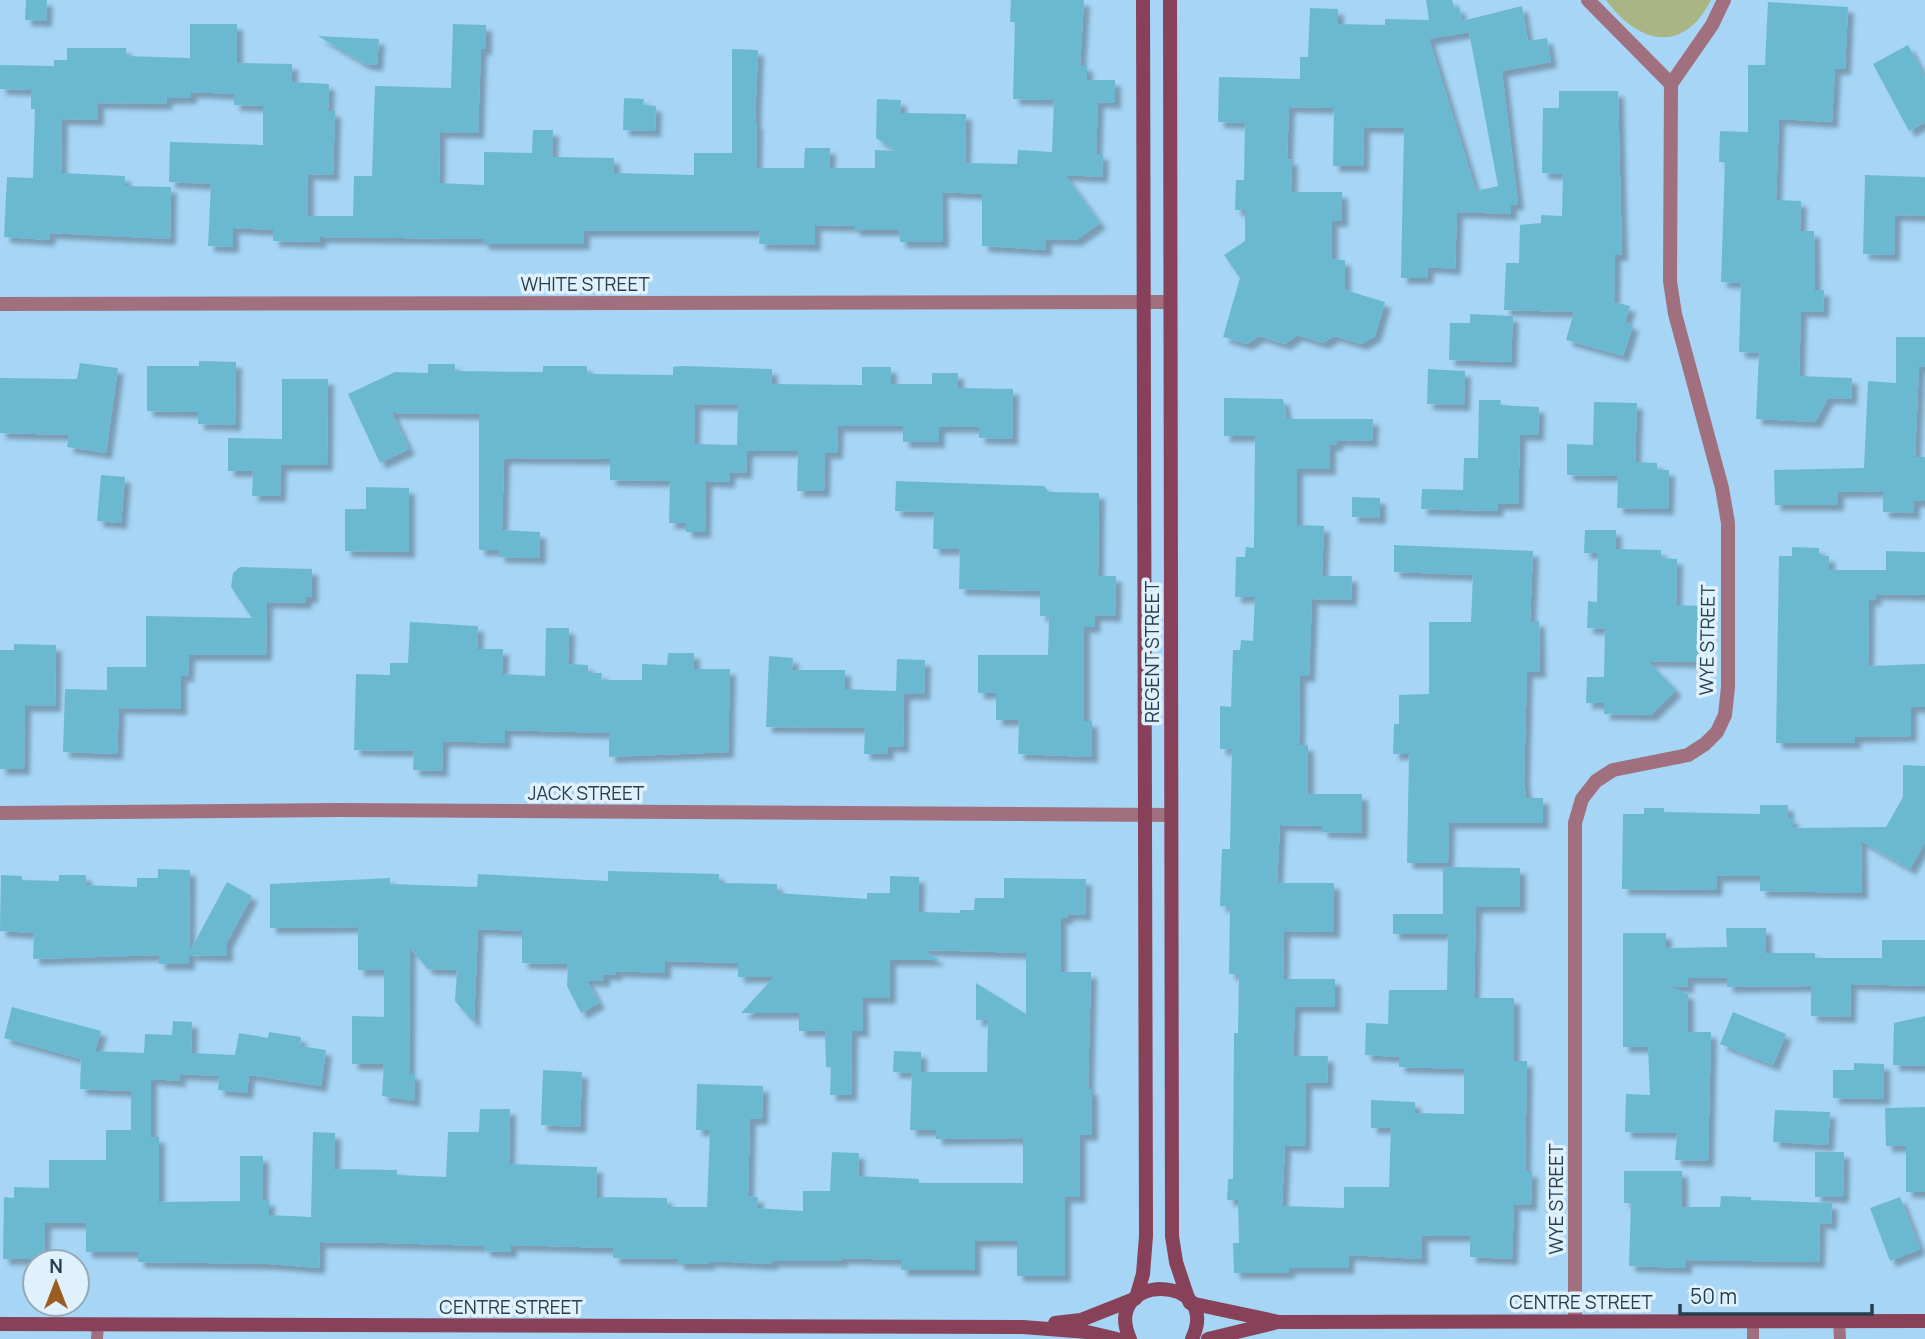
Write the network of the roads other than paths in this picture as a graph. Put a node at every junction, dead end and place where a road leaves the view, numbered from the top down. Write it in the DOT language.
graph roads {
  1 [pos="1143,0"];
  2 [pos="1170,0"];
  3 [pos="1588,0"];
  4 [pos="1724,0"];
  5 [pos="1671,84"];
  6 [pos="1144,302"];
  7 [pos="1171,302"];
  8 [pos="0,304"];
  9 [pos="0,813"];
  10 [pos="1145,815"];
  11 [pos="1171,815"];
  12 [pos="1135,1298"];
  13 [pos="1190,1302"];
  14 [pos="1575,1321"];
  15 [pos="1839,1321"];
  16 [pos="1925,1321"];
  17 [pos="1279,1322"];
  18 [pos="1753,1322"];
  19 [pos="0,1324"];
  20 [pos="1023,1326"];
  21 [pos="97,1332"];
  22 [pos="1117,1339"];
  23 [pos="1130,1339"];
  24 [pos="1192,1339"];
  25 [pos="1208,1339"];
  26 [pos="1754,1339"];
  27 [pos="1840,1339"];
  1 -- 6 [label="street, REGENT STREET"];
  2 -- 7 [label="street, REGENT STREET"];
  3 -- 5 [label="street"];
  4 -- 5 [label="street"];
  5 -- 14 [label="street, WYE STREET"];
  6 -- 7 [label="street, WHITE STREET"];
  6 -- 8 [label="street, WHITE STREET"];
  6 -- 10 [label="street, REGENT STREET"];
  7 -- 11 [label="street, REGENT STREET"];
  9 -- 10 [label="street, JACK STREET"];
  10 -- 11 [label="street, JACK STREET"];
  10 -- 12 [label="street, REGENT STREET"];
  11 -- 13 [label="street, REGENT STREET"];
  12 -- 13 [label="street, CENTRE STREET"];
  12 -- 20 [label="street, CENTRE STREET"];
  12 -- 23 [label="street, REGENT STREET"];
  13 -- 17 [label="street, CENTRE STREET"];
  13 -- 24 [label="street, REGENT STREET"];
  14 -- 17 [label="street, CENTRE STREET"];
  14 -- 18 [label="street, CENTRE STREET"];
  15 -- 16 [label="street, CENTRE STREET"];
  15 -- 18 [label="street, CENTRE STREET"];
  15 -- 27 [label="lane"];
  17 -- 25 [label="street, CENTRE STREET"];
  18 -- 26 [label="lane"];
  19 -- 21 [label="street, CENTRE STREET"];
  20 -- 21 [label="street, CENTRE STREET"];
  20 -- 22 [label="street, CENTRE STREET"];
}
